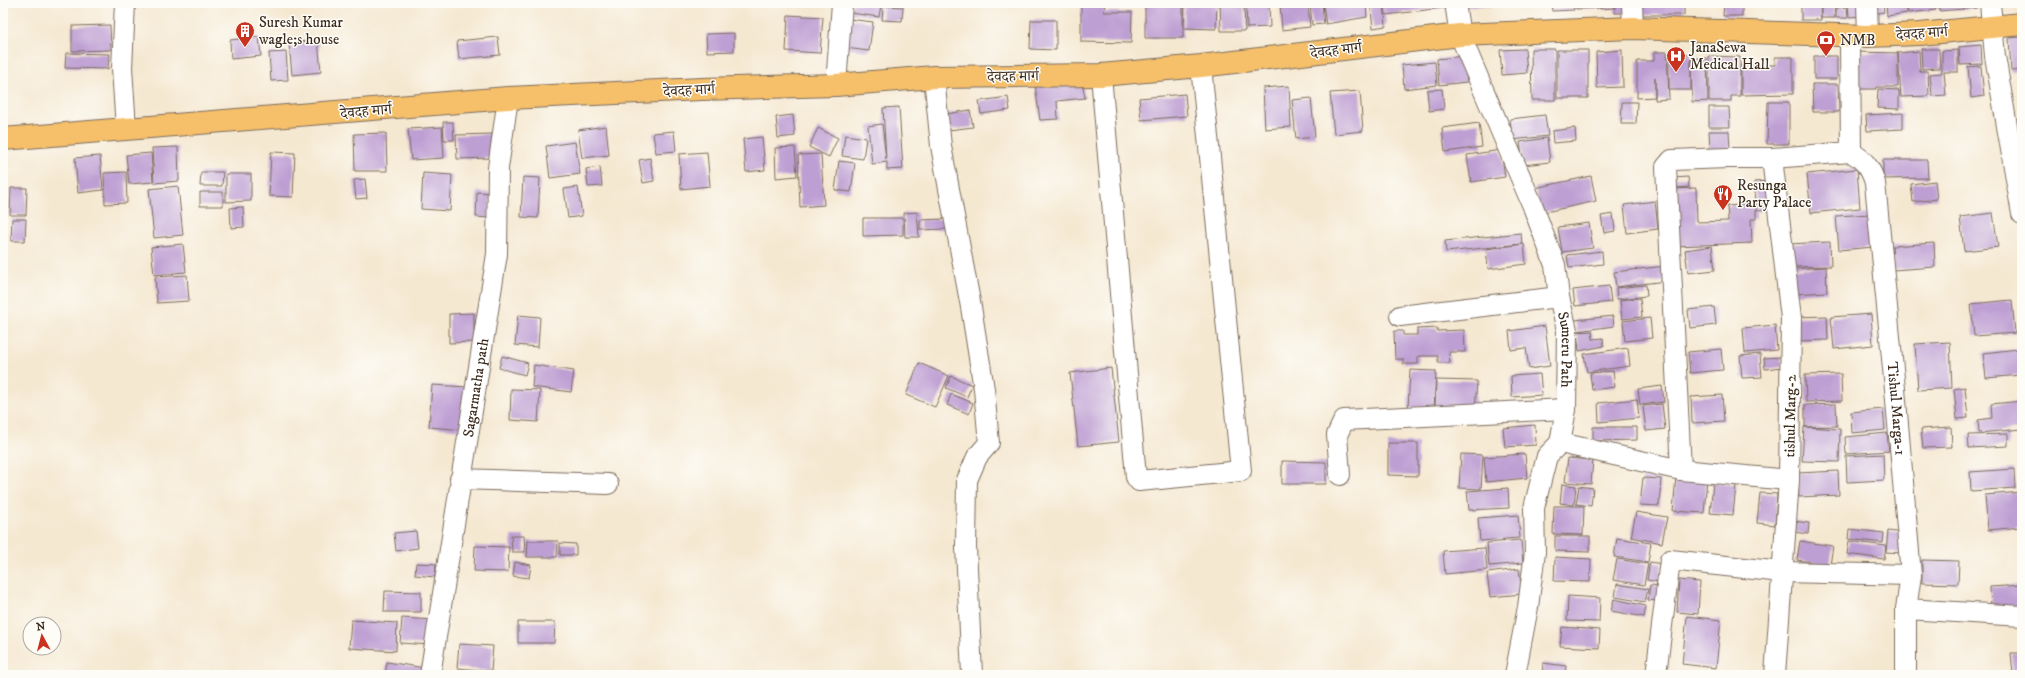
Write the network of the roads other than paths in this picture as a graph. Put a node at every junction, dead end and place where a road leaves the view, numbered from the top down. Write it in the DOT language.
graph roads {
  1 [pos="125,3"];
  2 [pos="842,3"];
  3 [pos="1456,3"];
  4 [pos="1632,3"];
  5 [pos="1866,3"];
  6 [pos="1990,3"];
  7 [pos="2022,24"];
  8 [pos="1992,27"];
  9 [pos="1633,28"];
  10 [pos="1460,35"];
  11 [pos="1860,35"];
  12 [pos="1201,66"];
  13 [pos="1101,75"];
  14 [pos="934,77"];
  15 [pos="836,85"];
  16 [pos="508,98"];
  17 [pos="126,129"];
  18 [pos="3,139"];
  19 [pos="1851,152"];
  20 [pos="1772,158"];
  21 [pos="2022,214"];
  22 [pos="1559,297"];
  23 [pos="1400,316"];
  24 [pos="1566,409"];
  25 [pos="1560,443"];
  26 [pos="1681,470"];
  27 [pos="1340,475"];
  28 [pos="460,479"];
  29 [pos="1789,480"];
  30 [pos="608,484"];
  31 [pos="1782,572"];
  32 [pos="1911,575"];
  33 [pos="1906,609"];
  34 [pos="2022,616"];
  35 [pos="430,675"];
  36 [pos="972,675"];
  37 [pos="1515,675"];
  38 [pos="1656,675"];
  39 [pos="1775,675"];
  40 [pos="1906,675"];
  1 -- 17 [label="street"];
  2 -- 15 [label="street"];
  3 -- 10 [label="street, Sumeru Path"];
  4 -- 9 [label="street"];
  5 -- 11 [label="street"];
  6 -- 8 [label="street"];
  7 -- 8 [label="main road, देवदह मार्ग"];
  8 -- 11 [label="main road, देवदह मार्ग"];
  8 -- 21 [label="street"];
  9 -- 10 [label="main road, देवदह मार्ग"];
  9 -- 11 [label="main road, देवदह मार्ग"];
  10 -- 12 [label="main road, देवदह मार्ग"];
  10 -- 22 [label="street, Sumeru Path"];
  11 -- 19 [label="street"];
  12 -- 13 [label="main road, देवदह मार्ग"];
  12 -- 13 [label="street"];
  13 -- 14 [label="main road, देवदह मार्ग"];
  14 -- 15 [label="main road, देवदह मार्ग"];
  14 -- 36 [label="street"];
  15 -- 16 [label="main road, देवदह मार्ग"];
  16 -- 17 [label="main road, देवदह मार्ग"];
  16 -- 28 [label="street, Sagarmatha path"];
  17 -- 18 [label="main road, देवदह मार्ग"];
  19 -- 20 [label="street"];
  19 -- 32 [label="street, Tishul Marga-1"];
  20 -- 26 [label="street"];
  20 -- 29 [label="street, tishul Marg-2"];
  22 -- 23 [label="street"];
  22 -- 24 [label="street, Sumeru Path"];
  24 -- 25 [label="street, Sumeru Path"];
  24 -- 27 [label="street"];
  25 -- 26 [label="street"];
  25 -- 37 [label="street"];
  26 -- 29 [label="street"];
  28 -- 30 [label="street"];
  28 -- 35 [label="street, Sagarmatha path"];
  29 -- 31 [label="street, tishul Marg-2"];
  31 -- 32 [label="street"];
  31 -- 38 [label="street"];
  31 -- 39 [label="street, tishul Marg-2"];
  32 -- 33 [label="street, Tishul Marga-1"];
  33 -- 34 [label="street"];
  33 -- 40 [label="street, Tishul Marga-1"];
}
